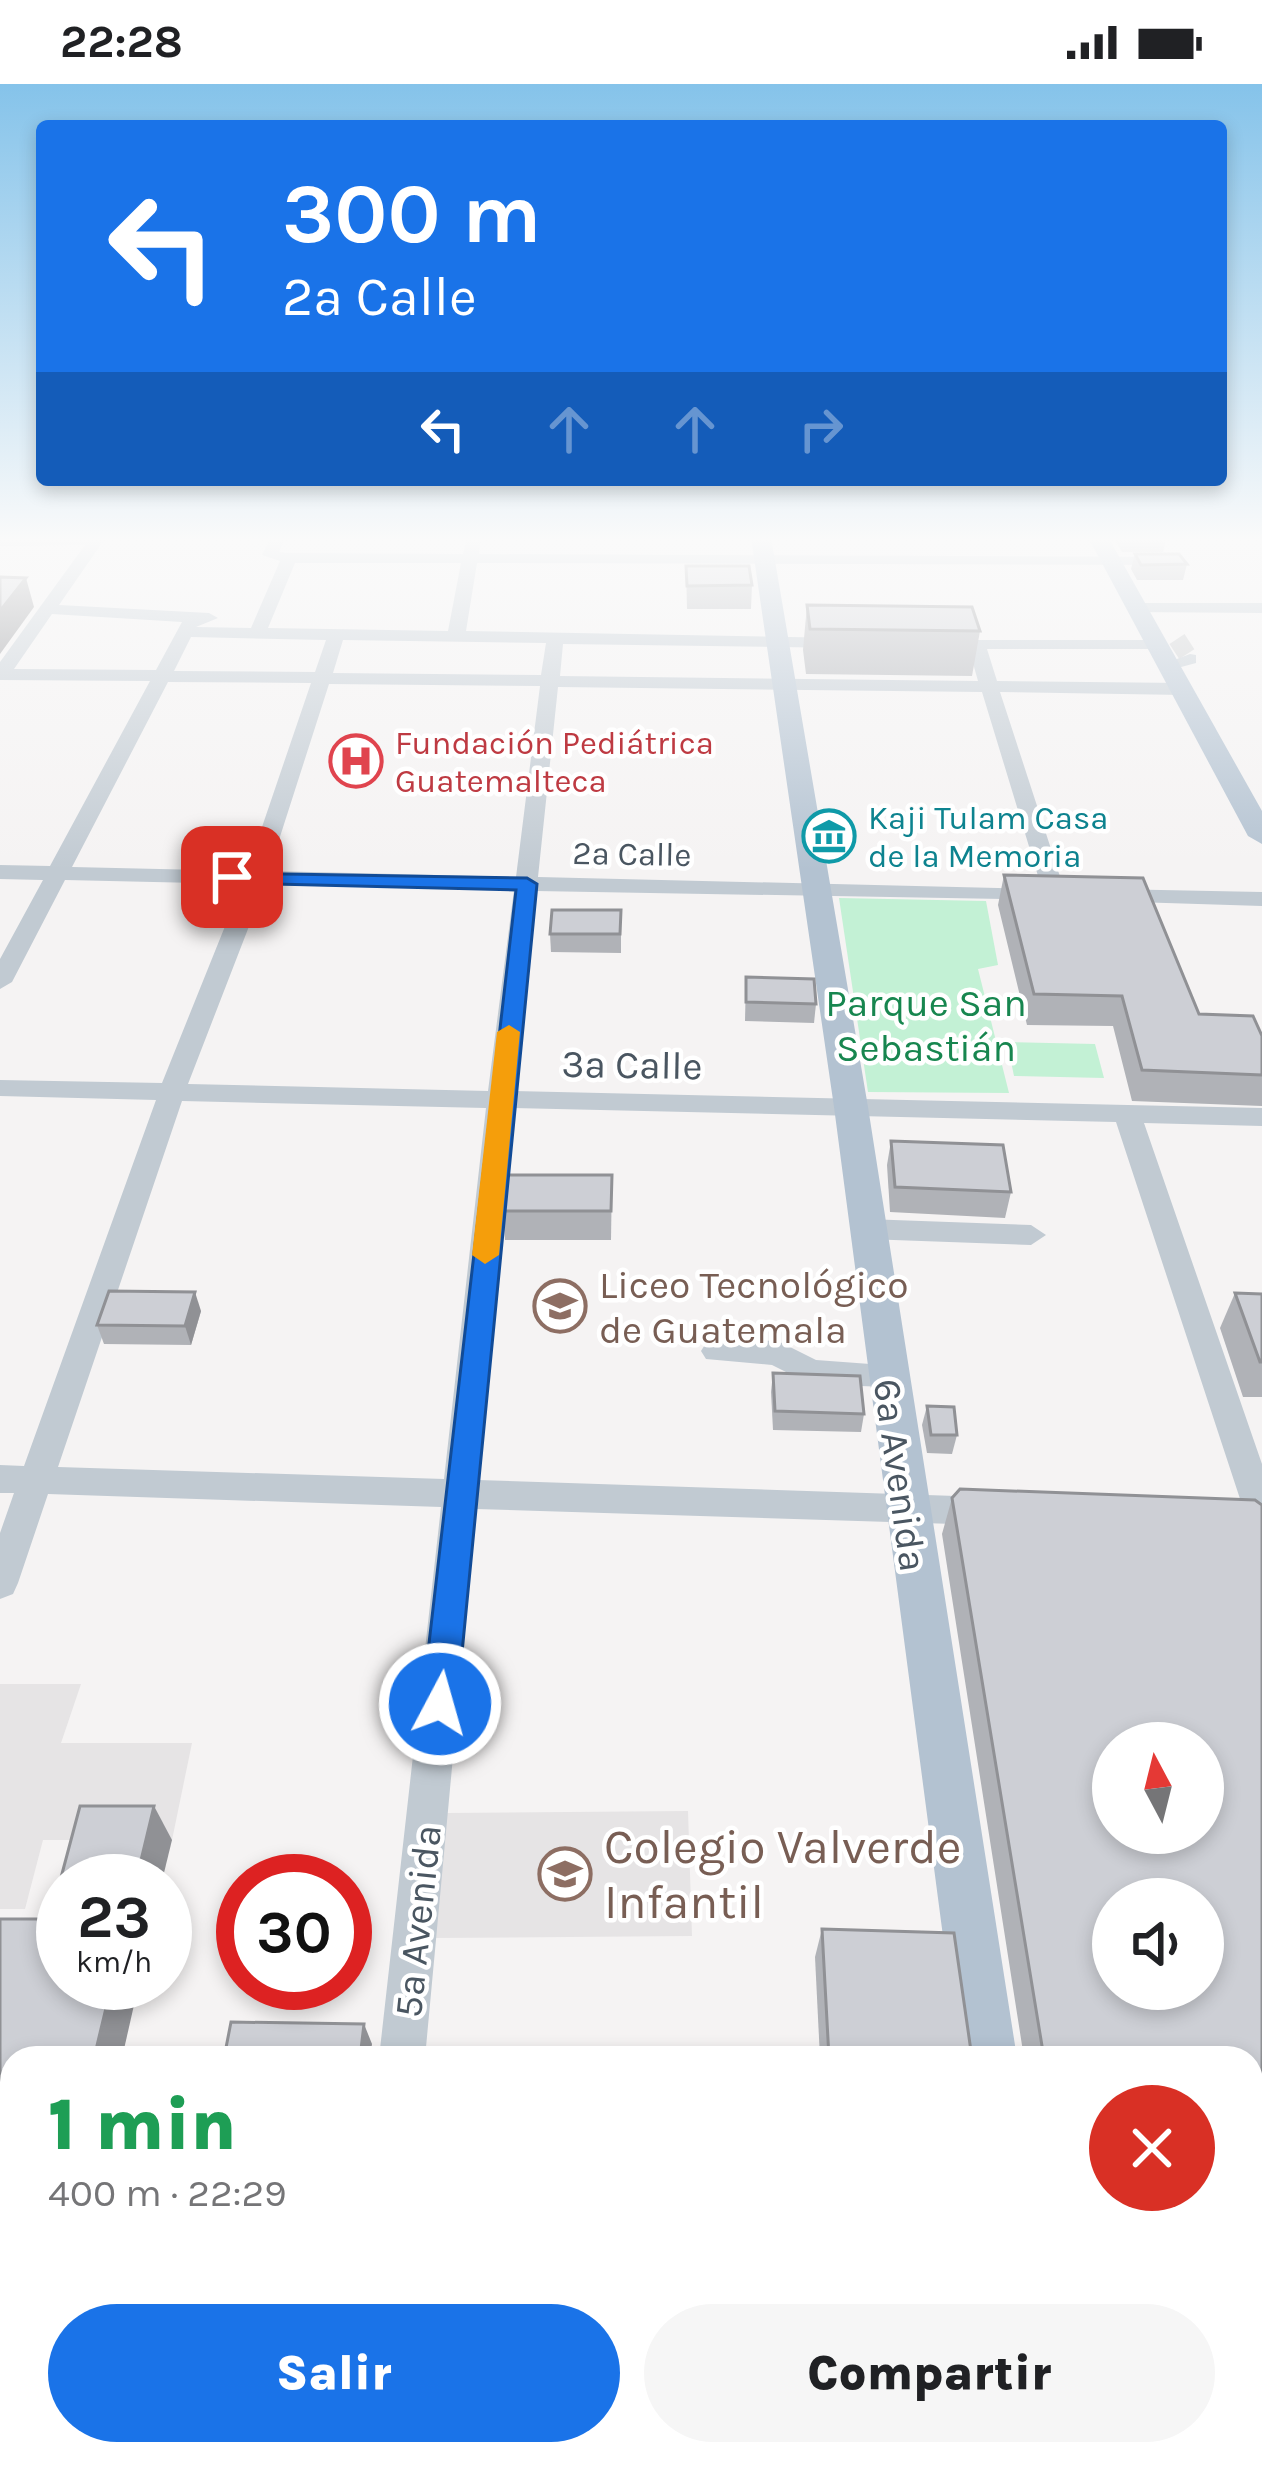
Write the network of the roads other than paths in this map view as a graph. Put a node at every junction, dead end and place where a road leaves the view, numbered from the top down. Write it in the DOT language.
graph roads {
  1 [pos="18,648"];
  2 [pos="176,648"];
  3 [pos="332,648"];
  4 [pos="553,648"];
  5 [pos="777,648"];
  6 [pos="977,648"];
  7 [pos="1169,648"];
  8 [pos="0,674"];
  9 [pos="160,677"];
  10 [pos="324,679"];
  11 [pos="550,682"];
  12 [pos="785,686"];
  13 [pos="990,688"];
  14 [pos="1183,689"];
  15 [pos="1227,768"];
  16 [pos="1262,768"];
  17 [pos="1262,835"];
  18 [pos="0,872"];
  19 [pos="56,873"];
  20 [pos="256,878"];
  21 [pos="527,884"];
  22 [pos="817,890"];
  23 [pos="1055,895"];
  24 [pos="1262,899"];
  25 [pos="0,982"];
  26 [pos="0,1088"];
  27 [pos="172,1092"];
  28 [pos="500,1101"];
  29 [pos="850,1107"];
  30 [pos="1127,1114"];
  31 [pos="1262,1117"];
  32 [pos="866,1229"];
  33 [pos="1031,1235"];
  34 [pos="717,1351"];
  35 [pos="886,1375"];
  36 [pos="18,1479"];
  37 [pos="461,1494"];
  38 [pos="906,1510"];
  39 [pos="1031,1512"];
  40 [pos="1252,1515"];
  41 [pos="0,1583"];
  42 [pos="403,2046"];
  43 [pos="986,2046"];
  1 -- 8 [label="street"];
  2 -- 9 [label="street"];
  3 -- 10 [label="street"];
  4 -- 11 [label="street, 5a Avenida"];
  5 -- 12 [label="main road, 6a Avenida"];
  6 -- 13 [label="street"];
  7 -- 14 [label="main road"];
  8 -- 9 [label="street"];
  9 -- 10 [label="street"];
  9 -- 19 [label="street"];
  10 -- 11 [label="street"];
  10 -- 20 [label="street"];
  11 -- 12 [label="street"];
  11 -- 21 [label="street, 5a Avenida"];
  12 -- 13 [label="street"];
  12 -- 22 [label="main road, 6a Avenida"];
  13 -- 14 [label="street"];
  13 -- 23 [label="street"];
  14 -- 15 [label="main road"];
  15 -- 16 [label="main road"];
  15 -- 17 [label="main road"];
  18 -- 19 [label="street, 2a Calle"];
  19 -- 20 [label="street, 2a Calle"];
  19 -- 25 [label="street"];
  20 -- 21 [label="street, 2a Calle"];
  20 -- 27 [label="street"];
  21 -- 22 [label="street, 2a Calle"];
  21 -- 28 [label="street, 5a Avenida"];
  22 -- 23 [label="street, 2a Calle"];
  22 -- 29 [label="main road, 6a Avenida"];
  23 -- 24 [label="street, 2a Calle"];
  26 -- 27 [label="street, 3a Calle"];
  27 -- 28 [label="street, 3a Calle"];
  27 -- 36 [label="street"];
  28 -- 29 [label="street, 3a Calle"];
  28 -- 37 [label="street, 5a Avenida"];
  29 -- 30 [label="street, 3a Calle"];
  29 -- 32 [label="main road, 6a Avenida"];
  30 -- 31 [label="street, 3a Calle"];
  30 -- 40 [label="street"];
  32 -- 33 [label="street"];
  32 -- 35 [label="main road, 6a Avenida"];
  34 -- 35 [label="street"];
  35 -- 38 [label="main road, 6a Avenida"];
  36 -- 37 [label="street"];
  36 -- 41 [label="street"];
  37 -- 38 [label="street"];
  37 -- 42 [label="street, 5a Avenida"];
  38 -- 39 [label="street"];
  38 -- 43 [label="main road, 6a Avenida"];
}
